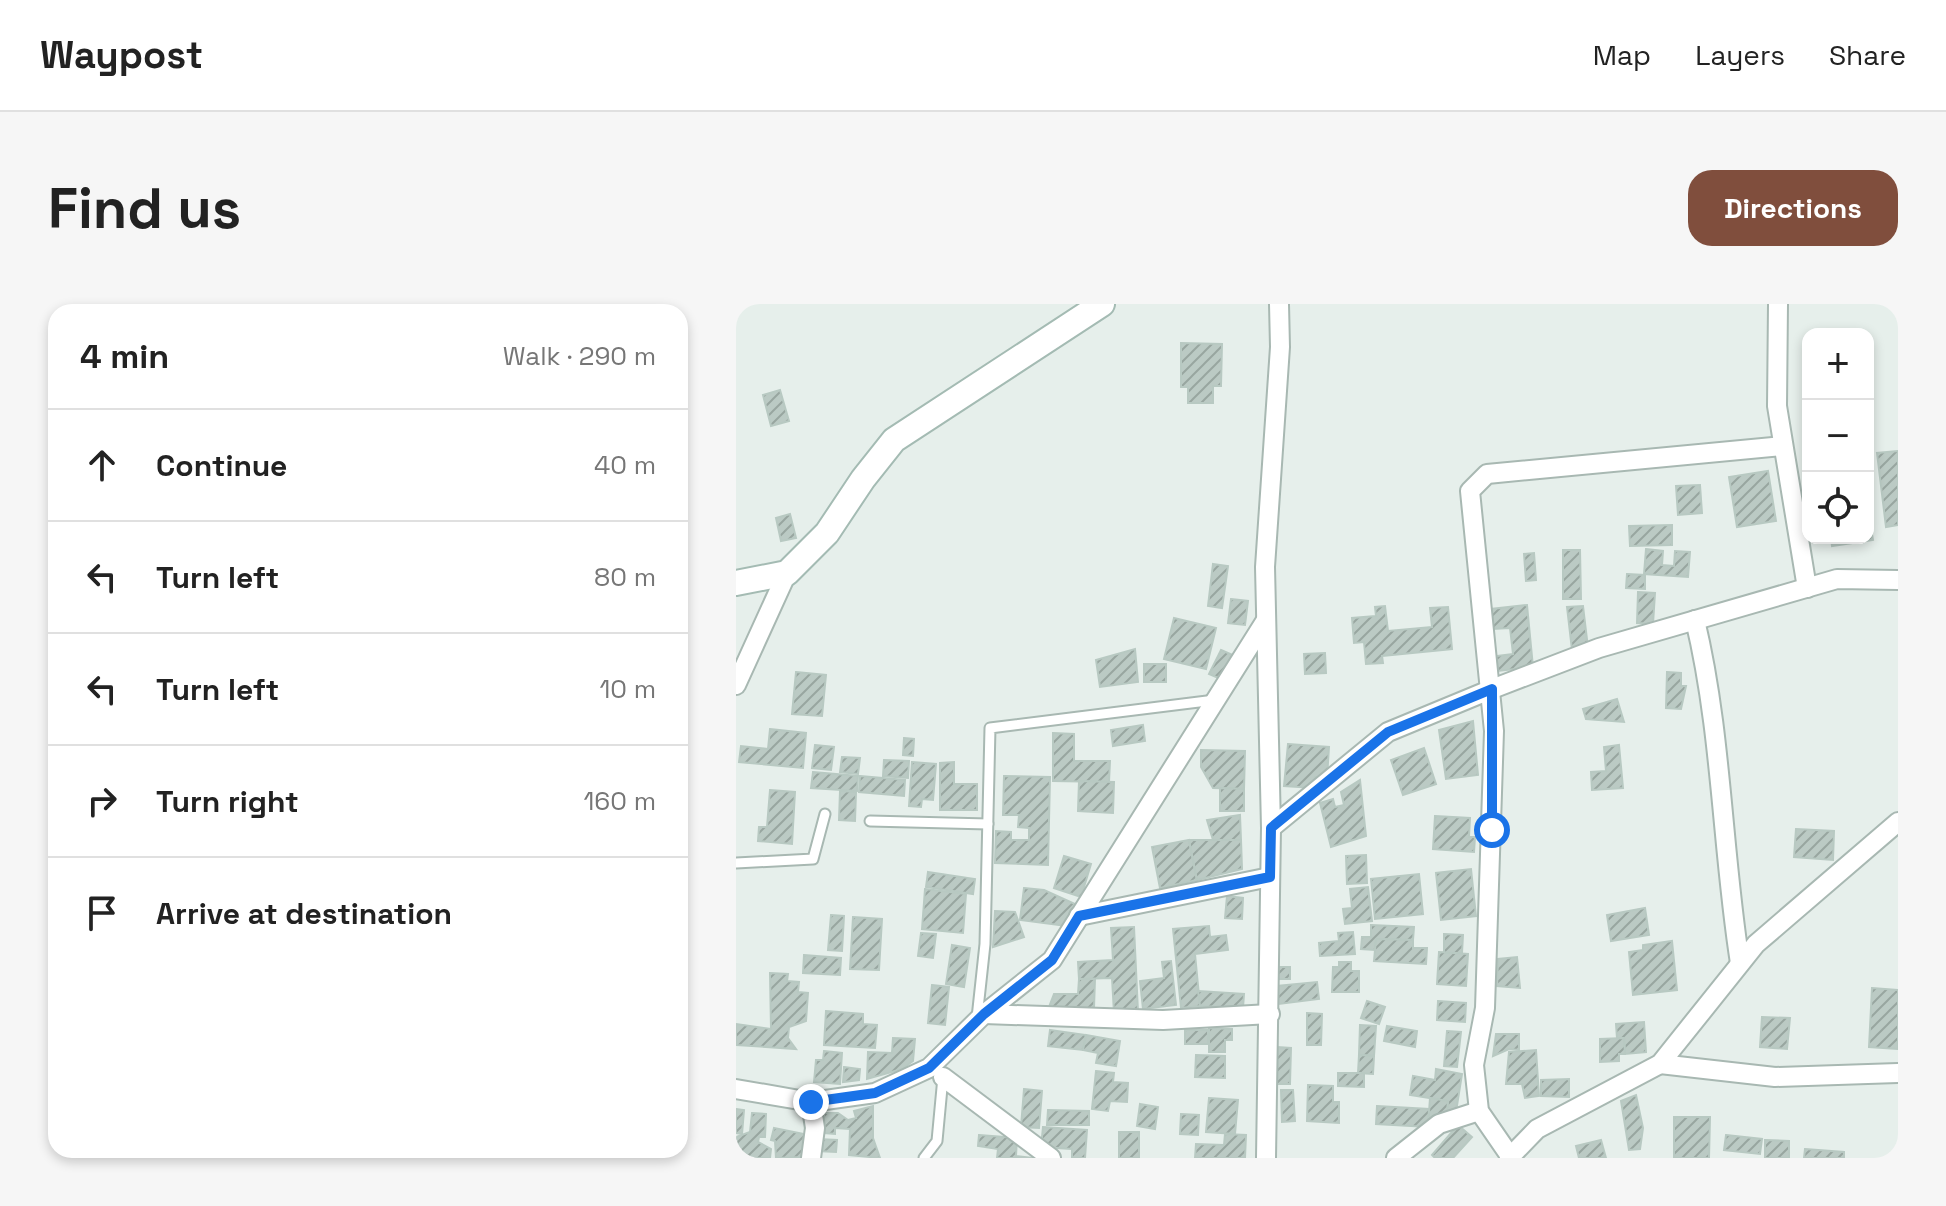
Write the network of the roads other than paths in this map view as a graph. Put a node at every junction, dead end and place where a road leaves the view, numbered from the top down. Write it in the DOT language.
graph roads {
  1 [pos="1102,304"];
  2 [pos="1279,304"];
  3 [pos="1778,304"];
  4 [pos="1783,446"];
  5 [pos="787,573"];
  6 [pos="1898,580"];
  7 [pos="736,583"];
  8 [pos="1807,588"];
  9 [pos="1266,620"];
  10 [pos="1695,620"];
  11 [pos="736,685"];
  12 [pos="1492,689"];
  13 [pos="1215,700"];
  14 [pos="825,814"];
  15 [pos="870,821"];
  16 [pos="1898,822"];
  17 [pos="988,824"];
  18 [pos="1271,828"];
  19 [pos="736,863"];
  20 [pos="1270,877"];
  21 [pos="1079,916"];
  22 [pos="1740,963"];
  23 [pos="1270,1014"];
  24 [pos="980,1018"];
  25 [pos="945,1054"];
  26 [pos="1660,1064"];
  27 [pos="1898,1073"];
  28 [pos="943,1077"];
  29 [pos="736,1089"];
  30 [pos="811,1102"];
  31 [pos="1479,1111"];
  32 [pos="1510,1157"];
  33 [pos="811,1158"];
  34 [pos="924,1158"];
  35 [pos="1051,1158"];
  36 [pos="1266,1158"];
  37 [pos="1396,1158"];
  1 -- 5 [label="street"];
  2 -- 9 [label="street"];
  3 -- 4 [label="street"];
  4 -- 8 [label="street"];
  4 -- 12 [label="street"];
  5 -- 7 [label="street"];
  5 -- 11 [label="street"];
  6 -- 8 [label="street"];
  8 -- 10 [label="street"];
  9 -- 13 [label="street"];
  9 -- 18 [label="street"];
  10 -- 12 [label="street"];
  10 -- 22 [label="street"];
  12 -- 18 [label="street"];
  12 -- 31 [label="street"];
  13 -- 17 [label="lane"];
  13 -- 21 [label="street"];
  14 -- 19 [label="lane"];
  15 -- 17 [label="lane"];
  16 -- 22 [label="street"];
  17 -- 24 [label="lane"];
  18 -- 20 [label="street"];
  20 -- 21 [label="street"];
  20 -- 23 [label="street"];
  21 -- 24 [label="street"];
  22 -- 26 [label="street"];
  23 -- 24 [label="street"];
  23 -- 36 [label="street"];
  24 -- 25 [label="street"];
  25 -- 28 [label="lane"];
  25 -- 30 [label="street"];
  26 -- 27 [label="street"];
  26 -- 32 [label="street"];
  28 -- 34 [label="lane"];
  28 -- 35 [label="street"];
  29 -- 30 [label="street"];
  30 -- 33 [label="street"];
  31 -- 32 [label="street"];
  31 -- 37 [label="street"];
}
